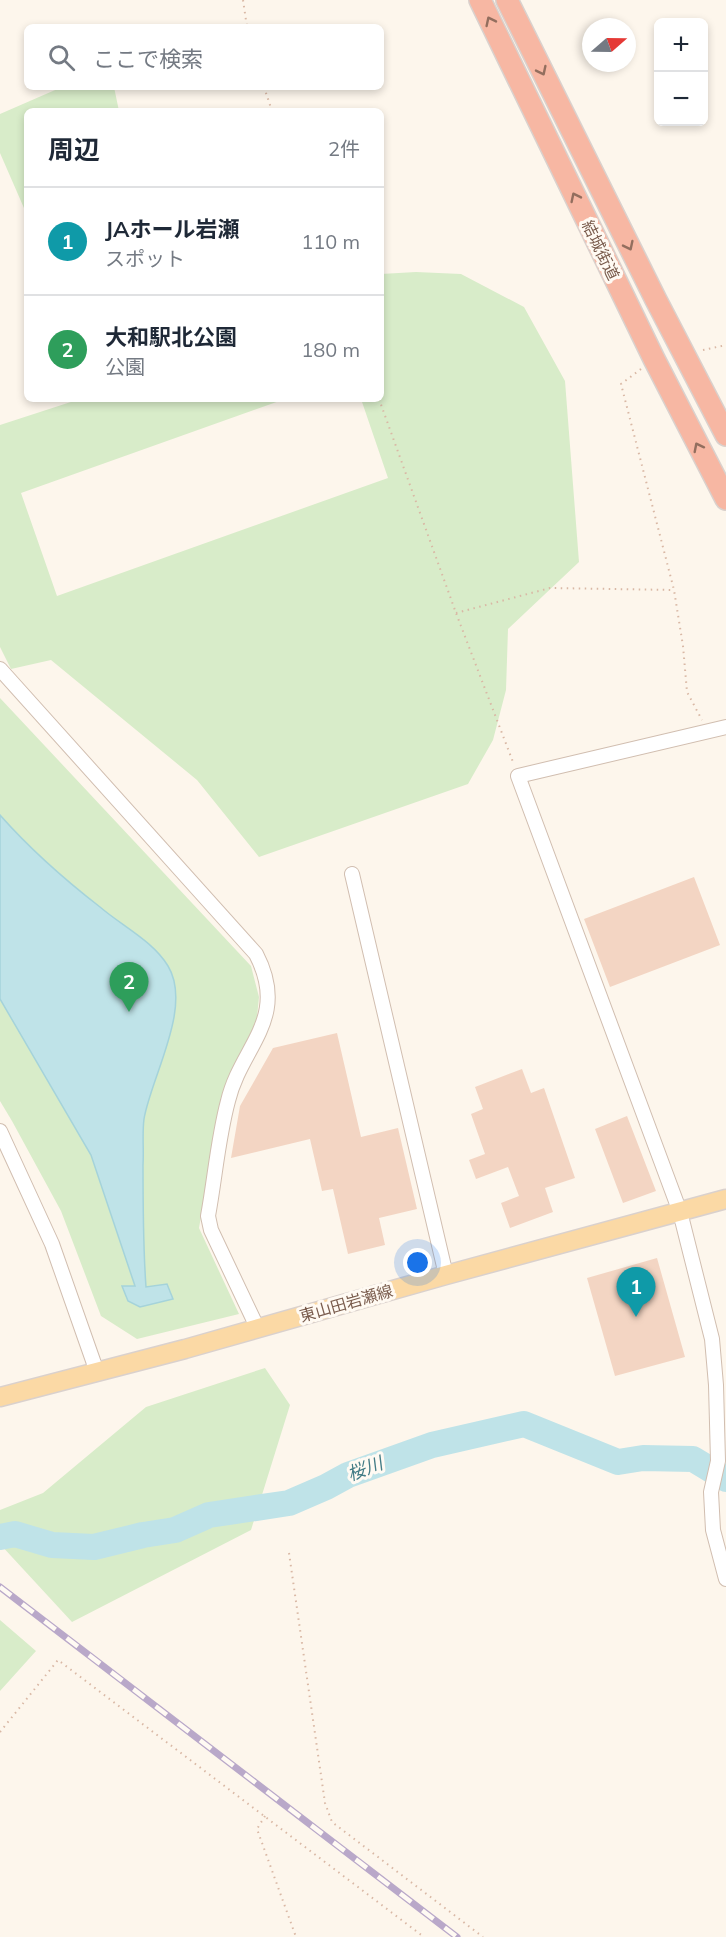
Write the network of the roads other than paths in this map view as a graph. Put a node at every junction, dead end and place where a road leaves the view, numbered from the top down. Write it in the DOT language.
graph roads {
  1 [pos="480,0"];
  2 [pos="507,0"];
  3 [pos="726,435"];
  4 [pos="726,498"];
  5 [pos="0,669"];
  6 [pos="726,727"];
  7 [pos="352,874"];
  8 [pos="0,1131"];
  9 [pos="726,1199"];
  10 [pos="680,1212"];
  11 [pos="446,1275"];
  12 [pos="257,1327"];
  13 [pos="97,1372"];
  14 [pos="0,1397"];
  15 [pos="726,1580"];
  4 -- 1 [label="highway, 結城街道, one-way"];
  2 -- 3 [label="highway, 結城街道, one-way"];
  5 -- 12 [label="street"];
  6 -- 10 [label="street"];
  7 -- 11 [label="street"];
  8 -- 13 [label="street"];
  9 -- 10 [label="main road, 東山田岩瀬線"];
  10 -- 11 [label="main road, 東山田岩瀬線"];
  10 -- 15 [label="street"];
  11 -- 12 [label="main road, 東山田岩瀬線"];
  12 -- 13 [label="main road, 東山田岩瀬線"];
  13 -- 14 [label="main road, 東山田岩瀬線"];
}
